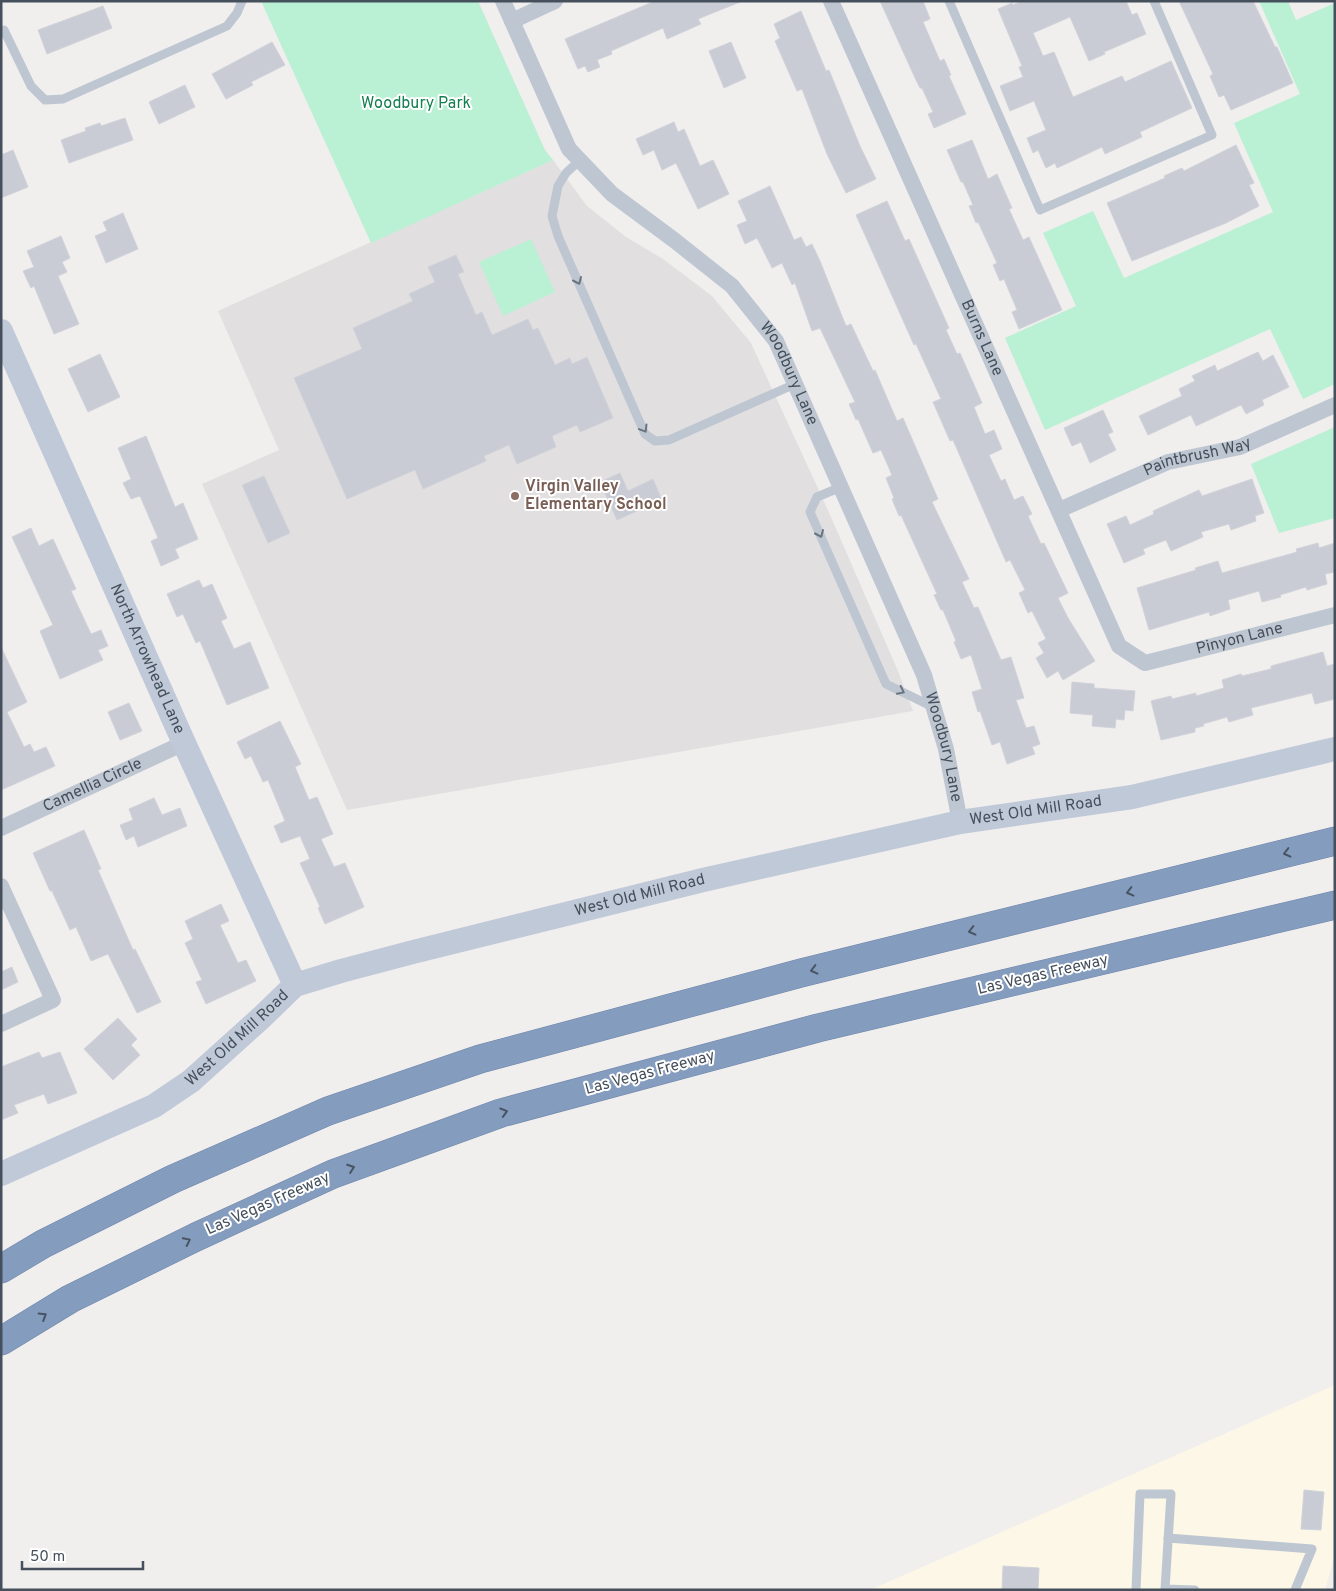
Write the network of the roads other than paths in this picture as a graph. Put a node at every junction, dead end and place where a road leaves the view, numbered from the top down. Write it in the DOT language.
graph roads {
  1 [pos="242,1"];
  2 [pos="503,1"];
  3 [pos="555,1"];
  4 [pos="831,1"];
  5 [pos="949,1"];
  6 [pos="1154,1"];
  7 [pos="512,21"];
  8 [pos="2,28"];
  9 [pos="580,160"];
  10 [pos="1,331"];
  11 [pos="795,384"];
  12 [pos="1335,405"];
  13 [pos="841,487"];
  14 [pos="1059,510"];
  15 [pos="1335,615"];
  16 [pos="1145,664"];
  17 [pos="934,707"];
  18 [pos="184,743"];
  19 [pos="1335,749"];
  20 [pos="960,822"];
  21 [pos="1,828"];
  22 [pos="1335,841"];
  23 [pos="1,886"];
  24 [pos="1335,905"];
  25 [pos="295,985"];
  26 [pos="1,1024"];
  27 [pos="1,1174"];
  28 [pos="1,1269"];
  29 [pos="1,1341"];
  30 [pos="1168,1538"];
  31 [pos="1136,1590"];
  32 [pos="1184,1590"];
  33 [pos="1195,1590"];
  34 [pos="1295,1590"];
  1 -- 8 [label="lane"];
  2 -- 7 [label="street, Woodbury Lane"];
  3 -- 7 [label="street"];
  4 -- 14 [label="street, Burns Lane"];
  5 -- 6 [label="lane"];
  7 -- 9 [label="street, Woodbury Lane"];
  9 -- 11 [label="street, Woodbury Lane"];
  9 -- 11 [label="lane, one-way"];
  10 -- 18 [label="street, North Arrowhead Lane"];
  11 -- 13 [label="street, Woodbury Lane"];
  12 -- 14 [label="street, Paintbrush Way"];
  13 -- 17 [label="street, Woodbury Lane"];
  13 -- 17 [label="lane, one-way"];
  14 -- 16 [label="street, Burns Lane"];
  15 -- 16 [label="street, Pinyon Lane"];
  17 -- 20 [label="street, Woodbury Lane"];
  18 -- 21 [label="street, Camellia Circle"];
  18 -- 25 [label="street, North Arrowhead Lane"];
  19 -- 20 [label="street, West Old Mill Road"];
  20 -- 25 [label="street, West Old Mill Road"];
  22 -- 28 [label="highway, one-way"];
  23 -- 26 [label="street"];
  29 -- 24 [label="highway, Las Vegas Freeway, one-way"];
  25 -- 27 [label="street, West Old Mill Road"];
  30 -- 31 [label="lane"];
  30 -- 32 [label="lane"];
  30 -- 34 [label="lane"];
  32 -- 33 [label="lane"];
}
